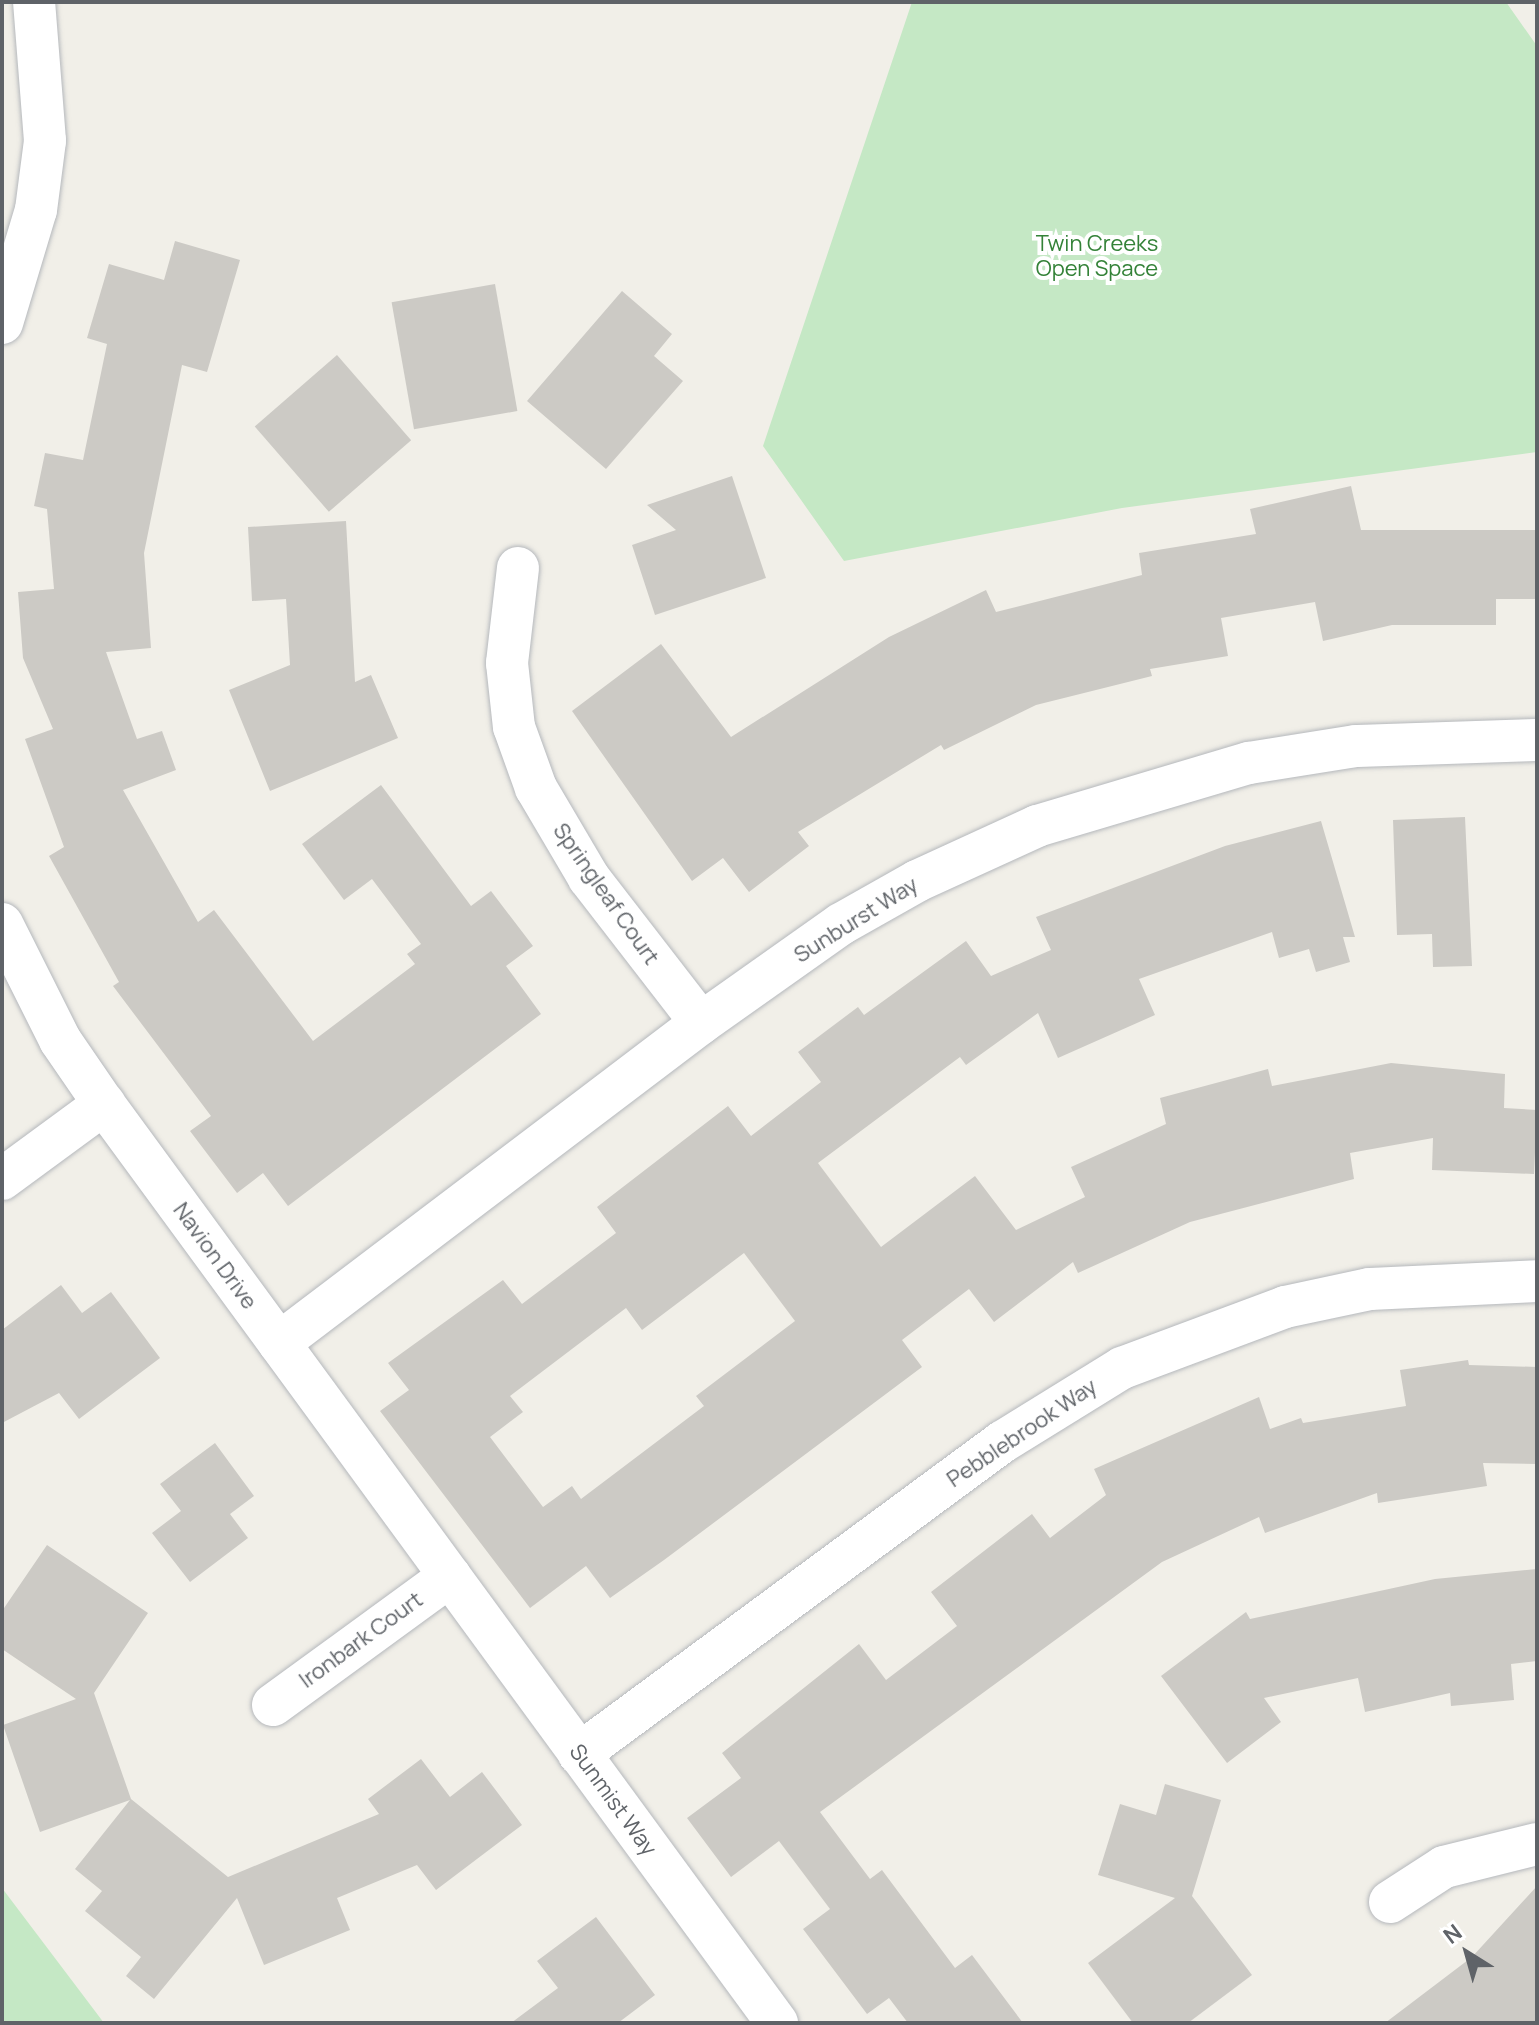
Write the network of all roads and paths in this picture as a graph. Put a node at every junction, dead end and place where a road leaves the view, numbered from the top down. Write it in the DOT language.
graph roads {
  1 [pos="34,2"];
  2 [pos="2,323"];
  3 [pos="518,568"];
  4 [pos="1537,740"];
  5 [pos="2,924"];
  6 [pos="701,1023"];
  7 [pos="104,1104"];
  8 [pos="2,1179"];
  9 [pos="1537,1281"];
  10 [pos="279,1343"];
  11 [pos="450,1576"];
  12 [pos="273,1705"];
  13 [pos="579,1754"];
  14 [pos="1537,1844"];
  15 [pos="1390,1902"];
  16 [pos="777,2023"];
  1 -- 2 [label="street"];
  3 -- 6 [label="street, Springleaf Court"];
  4 -- 6 [label="street, Sunburst Way"];
  5 -- 7 [label="street, Navion Drive"];
  6 -- 10 [label="street, Sunburst Way"];
  7 -- 8 [label="street"];
  7 -- 10 [label="street, Navion Drive"];
  9 -- 13 [label="street, Pebblebrook Way"];
  10 -- 11 [label="street, Navion Drive"];
  11 -- 12 [label="street, Ironbark Court"];
  11 -- 13 [label="street, Sunmist Way"];
  13 -- 16 [label="street, Sunmist Way"];
  14 -- 15 [label="street"];
}
